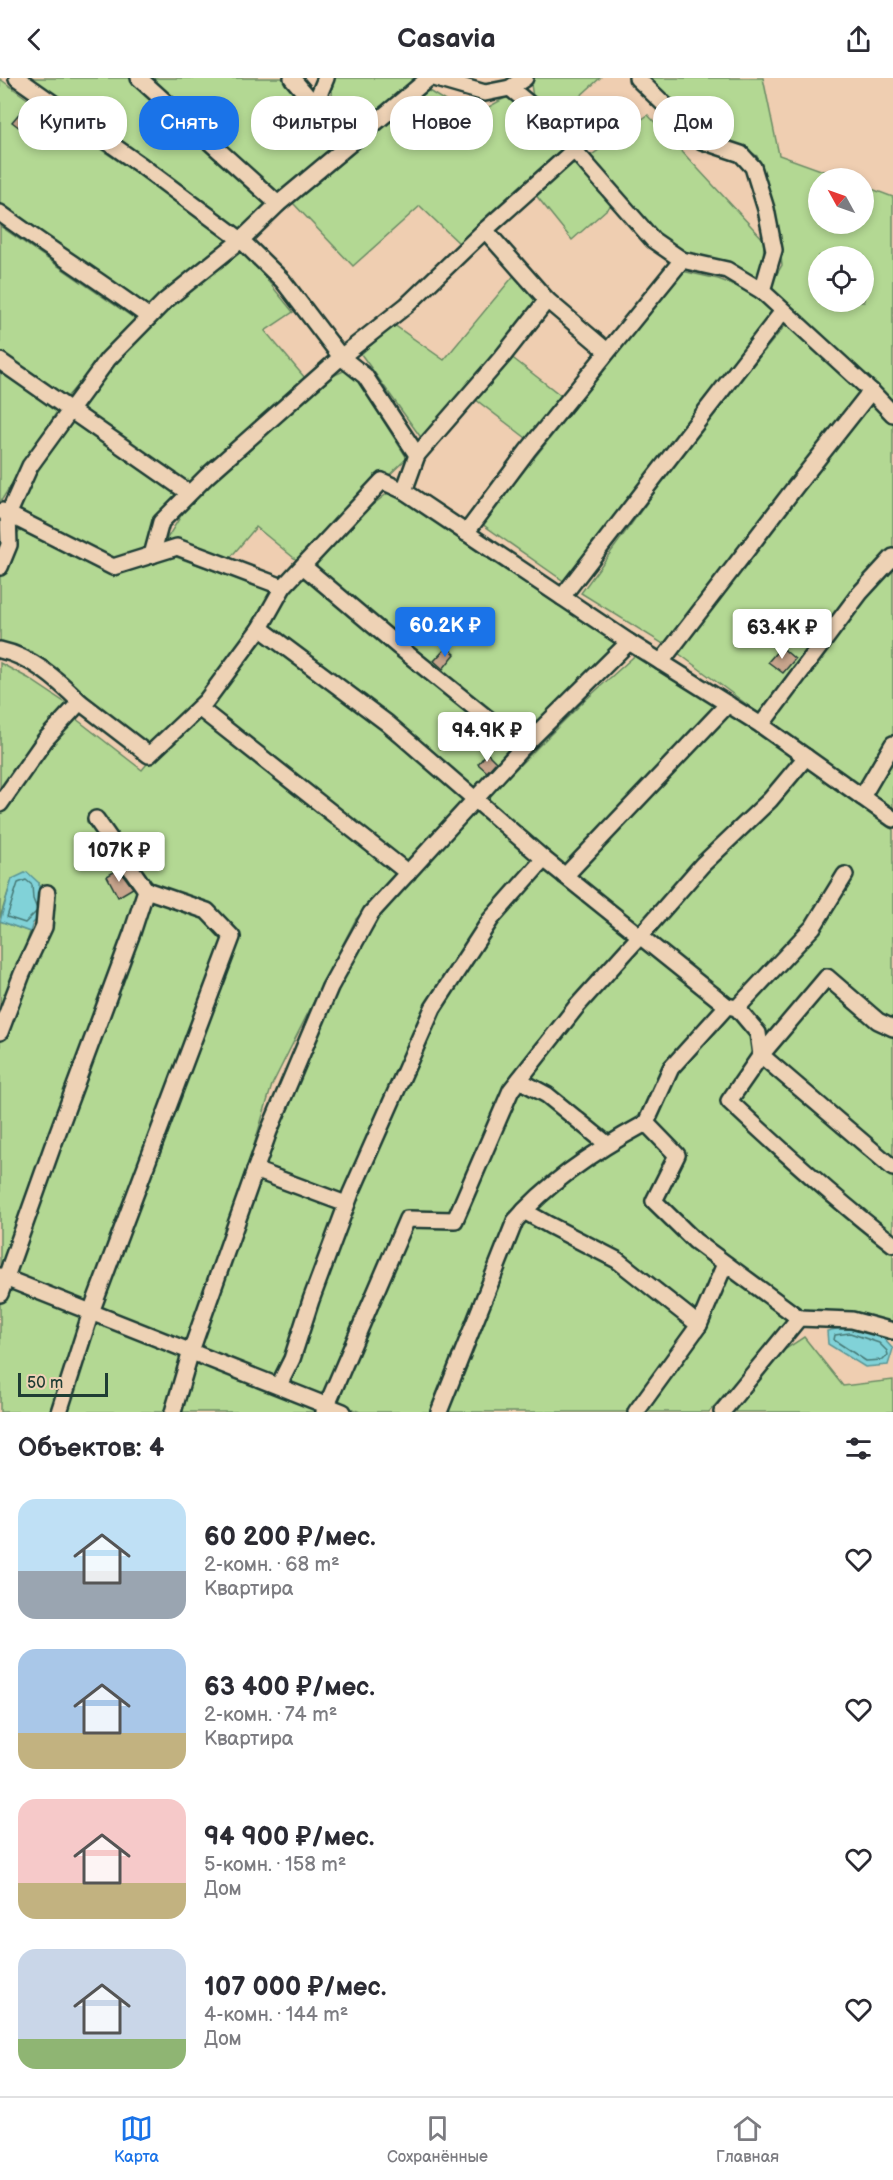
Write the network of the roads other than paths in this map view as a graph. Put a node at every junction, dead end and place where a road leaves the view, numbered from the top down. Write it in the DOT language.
graph roads {
  1 [pos="17,78"];
  2 [pos="139,78"];
  3 [pos="292,78"];
  4 [pos="326,78"];
  5 [pos="435,78"];
  6 [pos="525,78"];
  7 [pos="637,78"];
  8 [pos="510,88"];
  9 [pos="308,96"];
  10 [pos="318,96"];
  11 [pos="378,121"];
  12 [pos="341,150"];
  13 [pos="573,151"];
  14 [pos="278,204"];
  15 [pos="0,213"];
  16 [pos="484,230"];
  17 [pos="241,240"];
  18 [pos="682,260"];
  19 [pos="762,291"];
  20 [pos="548,300"];
  21 [pos="783,311"];
  22 [pos="149,317"];
  23 [pos="607,351"];
  24 [pos="340,357"];
  25 [pos="0,361"];
  26 [pos="871,391"];
  27 [pos="70,410"];
  28 [pos="893,414"];
  29 [pos="417,455"];
  30 [pos="404,491"];
  31 [pos="189,493"];
  32 [pos="4,513"];
  33 [pos="466,532"];
  34 [pos="153,555"];
  35 [pos="893,556"];
  36 [pos="303,566"];
  37 [pos="0,567"];
  38 [pos="283,587"];
  39 [pos="562,597"];
  40 [pos="260,628"];
  41 [pos="629,642"];
  42 [pos="0,650"];
  43 [pos="661,662"];
  44 [pos="80,702"];
  45 [pos="728,704"];
  46 [pos="199,708"];
  47 [pos="761,725"];
  48 [pos="893,744"];
  49 [pos="523,747"];
  50 [pos="806,757"];
  51 [pos="862,797"];
  52 [pos="475,799"];
  53 [pos="0,804"];
  54 [pos="96,819"];
  55 [pos="893,819"];
  56 [pos="544,859"];
  57 [pos="408,873"];
  58 [pos="845,875"];
  59 [pos="565,876"];
  60 [pos="146,890"];
  61 [pos="47,893"];
  62 [pos="640,936"];
  63 [pos="732,1007"];
  64 [pos="893,1028"];
  65 [pos="0,1032"];
  66 [pos="761,1055"];
  67 [pos="519,1080"];
  68 [pos="646,1123"];
  69 [pos="607,1144"];
  70 [pos="893,1168"];
  71 [pos="255,1170"];
  72 [pos="346,1204"];
  73 [pos="524,1211"];
  74 [pos="893,1244"];
  75 [pos="726,1264"];
  76 [pos="3,1277"];
  77 [pos="0,1294"];
  78 [pos="91,1312"];
  79 [pos="799,1318"];
  80 [pos="699,1325"];
  81 [pos="893,1331"];
  82 [pos="191,1351"];
  83 [pos="279,1385"];
  84 [pos="325,1409"];
  85 [pos="729,1410"];
  86 [pos="59,1412"];
  87 [pos="173,1412"];
  88 [pos="343,1412"];
  89 [pos="440,1412"];
  90 [pos="636,1412"];
  1 -- 17 [label="lane"];
  2 -- 14 [label="lane"];
  3 -- 9 [label="lane"];
  4 -- 10 [label="lane"];
  5 -- 8 [label="lane"];
  5 -- 11 [label="lane"];
  6 -- 8 [label="lane"];
  7 -- 19 [label="lane"];
  8 -- 13 [label="lane"];
  12 -- 14 [label="lane"];
  13 -- 16 [label="lane"];
  13 -- 18 [label="lane"];
  14 -- 17 [label="lane"];
  15 -- 22 [label="lane"];
  16 -- 20 [label="lane"];
  16 -- 24 [label="lane"];
  17 -- 22 [label="lane"];
  17 -- 24 [label="lane"];
  18 -- 19 [label="lane"];
  18 -- 23 [label="lane"];
  19 -- 21 [label="lane"];
  20 -- 23 [label="lane"];
  20 -- 29 [label="lane"];
  21 -- 26 [label="lane"];
  21 -- 39 [label="lane"];
  22 -- 27 [label="lane"];
  23 -- 33 [label="lane"];
  24 -- 29 [label="lane"];
  24 -- 31 [label="lane"];
  25 -- 27 [label="lane"];
  26 -- 28 [label="lane"];
  26 -- 43 [label="lane"];
  27 -- 31 [label="lane"];
  27 -- 32 [label="lane"];
  29 -- 30 [label="lane"];
  30 -- 33 [label="lane"];
  30 -- 36 [label="lane"];
  31 -- 34 [label="lane"];
  32 -- 34 [label="lane"];
  32 -- 37 [label="lane"];
  33 -- 39 [label="lane"];
  34 -- 38 [label="lane"];
  35 -- 47 [label="lane"];
  36 -- 38 [label="lane"];
  36 -- 49 [label="lane"];
  38 -- 40 [label="lane"];
  39 -- 41 [label="lane"];
  40 -- 46 [label="lane"];
  40 -- 52 [label="lane"];
  41 -- 43 [label="lane"];
  41 -- 49 [label="lane"];
  42 -- 44 [label="lane"];
  43 -- 45 [label="lane"];
  44 -- 46 [label="lane"];
  44 -- 53 [label="lane"];
  45 -- 47 [label="lane"];
  45 -- 59 [label="lane"];
  46 -- 57 [label="lane"];
  47 -- 50 [label="lane"];
  48 -- 51 [label="lane"];
  49 -- 52 [label="lane"];
  50 -- 51 [label="lane"];
  50 -- 62 [label="lane"];
  51 -- 55 [label="lane"];
  52 -- 56 [label="lane"];
  52 -- 57 [label="lane"];
  54 -- 60 [label="lane"];
  56 -- 59 [label="lane"];
  56 -- 72 [label="lane"];
  57 -- 71 [label="lane"];
  58 -- 63 [label="lane"];
  59 -- 62 [label="lane"];
  60 -- 76 [label="lane"];
  60 -- 78 [label="lane"];
  61 -- 65 [label="lane"];
  62 -- 63 [label="lane"];
  62 -- 67 [label="lane"];
  63 -- 66 [label="lane"];
  63 -- 68 [label="lane"];
  64 -- 66 [label="lane"];
  66 -- 70 [label="lane"];
  66 -- 74 [label="lane"];
  67 -- 69 [label="lane"];
  67 -- 84 [label="lane"];
  68 -- 69 [label="lane"];
  68 -- 75 [label="lane"];
  69 -- 73 [label="lane"];
  71 -- 72 [label="lane"];
  71 -- 82 [label="lane"];
  72 -- 83 [label="lane"];
  73 -- 80 [label="lane"];
  73 -- 89 [label="lane"];
  75 -- 79 [label="lane"];
  75 -- 80 [label="lane"];
  76 -- 77 [label="lane"];
  76 -- 78 [label="lane"];
  78 -- 82 [label="lane"];
  78 -- 86 [label="lane"];
  79 -- 81 [label="lane"];
  79 -- 85 [label="lane"];
  80 -- 90 [label="lane"];
  82 -- 83 [label="lane"];
  82 -- 87 [label="lane"];
  83 -- 84 [label="lane"];
  84 -- 88 [label="lane"];
}
